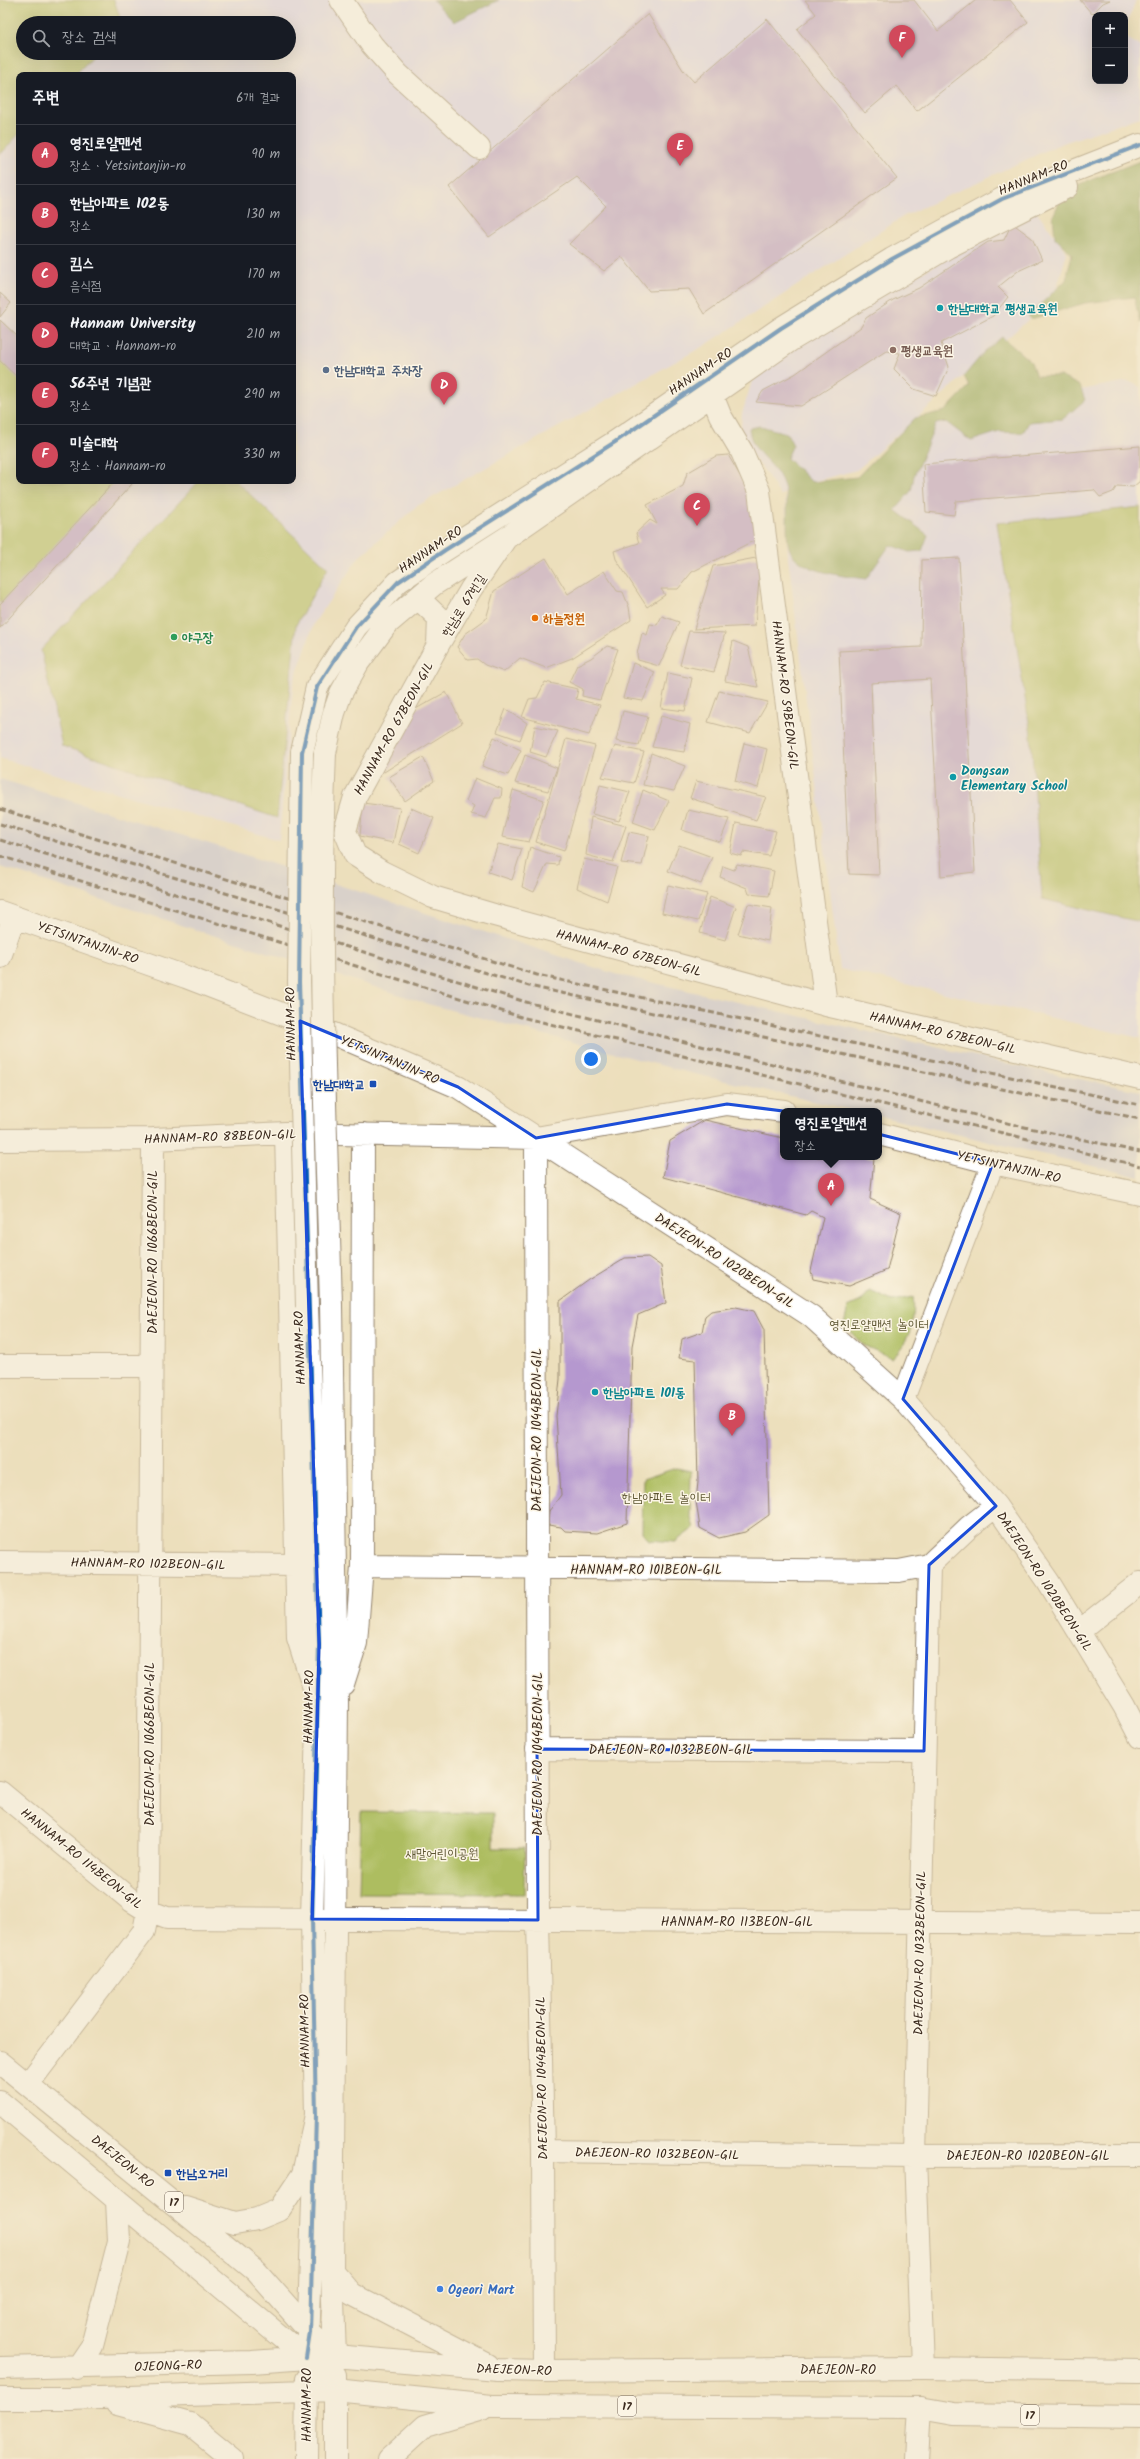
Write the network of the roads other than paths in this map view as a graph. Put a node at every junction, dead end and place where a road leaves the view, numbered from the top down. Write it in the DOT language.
graph roads {
  1 [pos="341,0"];
  2 [pos="1140,145"];
  3 [pos="479,148"];
  4 [pos="1140,160"];
  5 [pos="712,395"];
  6 [pos="506,538"];
  7 [pos="418,598"];
  8 [pos="438,646"];
  9 [pos="7,914"];
  10 [pos="0,957"];
  11 [pos="826,1006"];
  12 [pos="1140,1078"];
  13 [pos="780,1111"];
  14 [pos="286,1133"];
  15 [pos="364,1134"];
  16 [pos="882,1135"];
  17 [pos="536,1138"];
  18 [pos="153,1139"];
  19 [pos="0,1140"];
  20 [pos="993,1163"];
  21 [pos="1140,1194"];
  22 [pos="0,1366"];
  23 [pos="151,1366"];
  24 [pos="903,1399"];
  25 [pos="996,1506"];
  26 [pos="0,1562"];
  27 [pos="150,1564"];
  28 [pos="296,1565"];
  29 [pos="929,1565"];
  30 [pos="362,1566"];
  31 [pos="537,1568"];
  32 [pos="1140,1584"];
  33 [pos="1078,1631"];
  34 [pos="328,1702"];
  35 [pos="1140,1738"];
  36 [pos="537,1749"];
  37 [pos="924,1751"];
  38 [pos="0,1792"];
  39 [pos="148,1911"];
  40 [pos="312,1919"];
  41 [pos="335,1920"];
  42 [pos="538,1920"];
  43 [pos="919,1922"];
  44 [pos="1140,1923"];
  45 [pos="0,2062"];
  46 [pos="28,2084"];
  47 [pos="3,2110"];
  48 [pos="316,2115"];
  49 [pos="543,2151"];
  50 [pos="1140,2155"];
  51 [pos="915,2156"];
  52 [pos="117,2201"];
  53 [pos="175,2203"];
  54 [pos="332,2271"];
  55 [pos="310,2332"];
  56 [pos="335,2356"];
  57 [pos="306,2358"];
  58 [pos="0,2368"];
  59 [pos="77,2368"];
  60 [pos="923,2368"];
  61 [pos="498,2370"];
  62 [pos="544,2371"];
  63 [pos="1140,2371"];
  64 [pos="335,2390"];
  65 [pos="308,2393"];
  66 [pos="95,2398"];
  67 [pos="0,2399"];
  68 [pos="492,2406"];
  69 [pos="920,2408"];
  70 [pos="1140,2417"];
  71 [pos="233,2459"];
  72 [pos="306,2459"];
  73 [pos="335,2459"];
  74 [pos="389,2459"];
  75 [pos="917,2459"];
  1 -- 3 [label="street"];
  2 -- 34 [label="street, HANNAM-RO, bridge"];
  4 -- 5 [label="street, HANNAM-RO"];
  5 -- 6 [label="street, HANNAM-RO"];
  5 -- 11 [label="street, HANNAM-RO 59BEON-GIL"];
  6 -- 7 [label="street, HANNAM-RO"];
  6 -- 8 [label="street, 한남로 67번길"];
  7 -- 8 [label="street, 한남로 67번길"];
  7 -- 34 [label="street, HANNAM-RO, bridge"];
  8 -- 11 [label="street, HANNAM-RO 67BEON-GIL"];
  9 -- 10 [label="street"];
  9 -- 17 [label="street, YETSINTANJIN-RO"];
  11 -- 12 [label="street, HANNAM-RO 67BEON-GIL"];
  13 -- 17 [label="street"];
  14 -- 15 [label="street, HANNAM-RO 88BEON-GIL"];
  14 -- 18 [label="street, HANNAM-RO 88BEON-GIL"];
  14 -- 28 [label="street"];
  15 -- 17 [label="street, HANNAM-RO 88BEON-GIL"];
  15 -- 30 [label="street"];
  16 -- 20 [label="street, YETSINTANJIN-RO"];
  17 -- 24 [label="street, DAEJEON-RO 1020BEON-GIL"];
  17 -- 31 [label="street, DAEJEON-RO 1044BEON-GIL"];
  18 -- 19 [label="street, HANNAM-RO 88BEON-GIL"];
  18 -- 23 [label="street, DAEJEON-RO 1066BEON-GIL"];
  20 -- 21 [label="street, YETSINTANJIN-RO"];
  20 -- 24 [label="street"];
  22 -- 23 [label="street"];
  23 -- 27 [label="street, DAEJEON-RO 1066BEON-GIL"];
  24 -- 25 [label="street, DAEJEON-RO 1020BEON-GIL"];
  25 -- 29 [label="street"];
  25 -- 33 [label="street, DAEJEON-RO 1020BEON-GIL"];
  26 -- 27 [label="street, HANNAM-RO 102BEON-GIL"];
  27 -- 28 [label="street, HANNAM-RO 102BEON-GIL"];
  27 -- 39 [label="street, DAEJEON-RO 1066BEON-GIL"];
  28 -- 34 [label="street"];
  29 -- 31 [label="street, HANNAM-RO 101BEON-GIL"];
  29 -- 37 [label="street, DAEJEON-RO 1032BEON-GIL"];
  30 -- 31 [label="street, HANNAM-RO 101BEON-GIL"];
  30 -- 34 [label="street"];
  31 -- 36 [label="street, DAEJEON-RO 1044BEON-GIL"];
  32 -- 33 [label="street"];
  33 -- 35 [label="street, DAEJEON-RO 1020BEON-GIL"];
  34 -- 40 [label="street, HANNAM-RO"];
  34 -- 41 [label="street, HANNAM-RO"];
  36 -- 37 [label="street, DAEJEON-RO 1032BEON-GIL"];
  36 -- 42 [label="street, DAEJEON-RO 1044BEON-GIL"];
  37 -- 43 [label="street, DAEJEON-RO 1032BEON-GIL"];
  38 -- 39 [label="street, HANNAM-RO 114BEON-GIL"];
  39 -- 40 [label="street, HANNAM-RO 114BEON-GIL"];
  39 -- 46 [label="street, DAEJEON-RO 1066BEON-GIL"];
  40 -- 41 [label="street, HANNAM-RO 114BEON-GIL"];
  40 -- 48 [label="street, HANNAM-RO"];
  41 -- 42 [label="street, HANNAM-RO 113BEON-GIL"];
  41 -- 54 [label="street, HANNAM-RO"];
  42 -- 43 [label="street, HANNAM-RO 113BEON-GIL"];
  42 -- 49 [label="street, DAEJEON-RO 1044BEON-GIL"];
  43 -- 44 [label="street, HANNAM-RO 113BEON-GIL"];
  43 -- 51 [label="street, DAEJEON-RO 1032BEON-GIL"];
  45 -- 46 [label="street, DAEJEON-RO / 17"];
  46 -- 53 [label="street, DAEJEON-RO / 17"];
  47 -- 52 [label="street"];
  48 -- 53 [label="street"];
  48 -- 55 [label="street, HANNAM-RO"];
  49 -- 51 [label="street, DAEJEON-RO 1032BEON-GIL"];
  49 -- 62 [label="street, DAEJEON-RO 1044BEON-GIL"];
  50 -- 51 [label="street, DAEJEON-RO 1020BEON-GIL"];
  51 -- 60 [label="street, DAEJEON-RO 1032BEON-GIL"];
  52 -- 57 [label="street"];
  52 -- 59 [label="street"];
  53 -- 55 [label="street, DAEJEON-RO / 17"];
  54 -- 56 [label="street, HANNAM-RO"];
  54 -- 61 [label="street"];
  55 -- 56 [label="street, DAEJEON-RO / 17"];
  55 -- 57 [label="street, HANNAM-RO"];
  56 -- 57 [label="street, OJEONG-RO"];
  56 -- 61 [label="street, DAEJEON-RO"];
  56 -- 64 [label="street, HANNAM-RO"];
  57 -- 59 [label="street, OJEONG-RO"];
  57 -- 64 [label="street"];
  57 -- 65 [label="street, HANNAM-RO"];
  58 -- 59 [label="street, OJEONG-RO"];
  60 -- 62 [label="street, DAEJEON-RO"];
  60 -- 63 [label="street, DAEJEON-RO"];
  61 -- 62 [label="street, DAEJEON-RO"];
  64 -- 65 [label="street"];
  64 -- 68 [label="street, 17"];
  64 -- 73 [label="street, HANNAM-RO"];
  65 -- 66 [label="street"];
  65 -- 72 [label="street, HANNAM-RO"];
  66 -- 67 [label="street"];
  66 -- 71 [label="street"];
  68 -- 69 [label="street, 17"];
  68 -- 74 [label="street"];
  69 -- 70 [label="street, 17"];
  69 -- 75 [label="street"];
}
